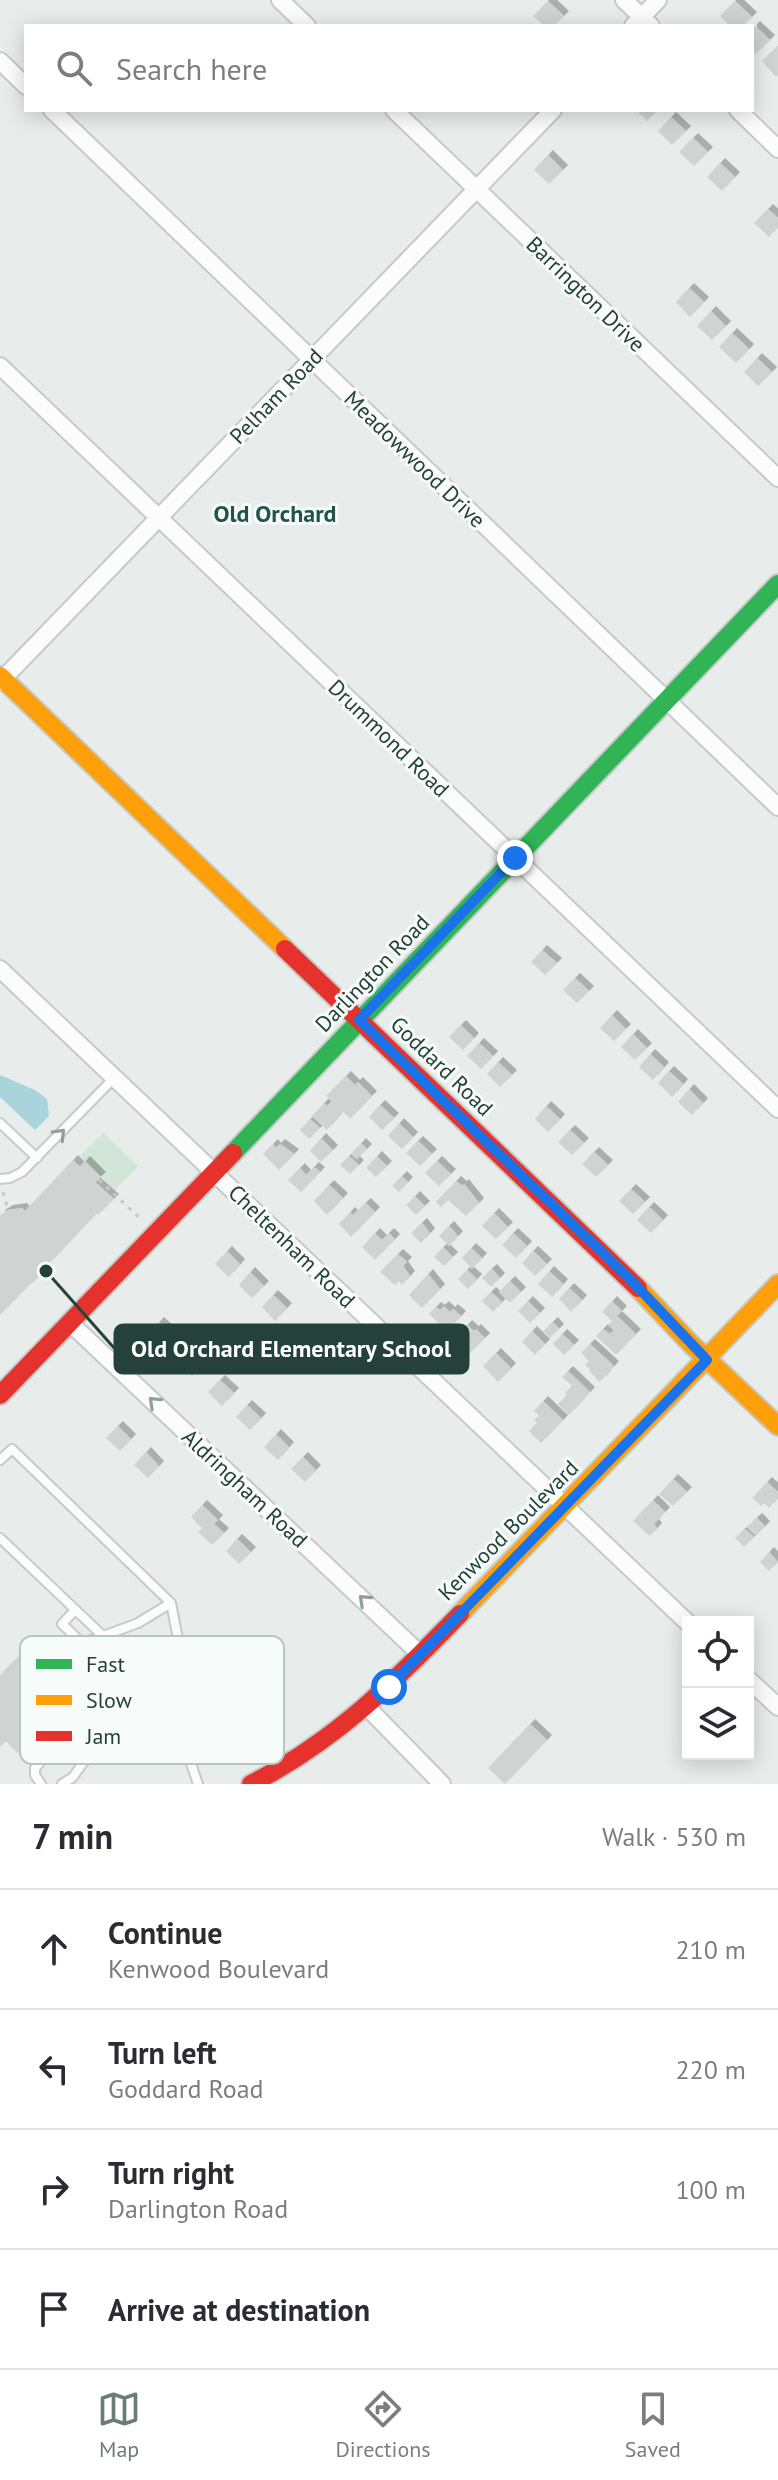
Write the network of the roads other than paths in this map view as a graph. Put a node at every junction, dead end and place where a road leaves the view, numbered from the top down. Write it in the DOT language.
graph roads {
  1 [pos="280,0"];
  2 [pos="624,0"];
  3 [pos="658,0"];
  4 [pos="642,23"];
  5 [pos="305,24"];
  6 [pos="0,61"];
  7 [pos="24,84"];
  8 [pos="54,112"];
  9 [pos="396,112"];
  10 [pos="551,112"];
  11 [pos="740,112"];
  12 [pos="778,149"];
  13 [pos="477,189"];
  14 [pos="312,359"];
  15 [pos="0,366"];
  16 [pos="778,478"];
  17 [pos="159,518"];
  18 [pos="778,584"];
  19 [pos="1,679"];
  20 [pos="666,701"];
  21 [pos="778,807"];
  22 [pos="515,858"];
  23 [pos="0,969"];
  24 [pos="359,1020"];
  25 [pos="115,1077"];
  26 [pos="778,1109"];
  27 [pos="0,1123"];
  28 [pos="37,1158"];
  29 [pos="214,1172"];
  30 [pos="0,1179"];
  31 [pos="778,1284"];
  32 [pos="69,1322"];
  33 [pos="707,1360"];
  34 [pos="3,1385"];
  35 [pos="778,1426"];
  36 [pos="0,1460"];
  37 [pos="566,1507"];
  38 [pos="0,1538"];
  39 [pos="171,1603"];
  40 [pos="75,1610"];
  41 [pos="682,1617"];
  42 [pos="75,1636"];
  43 [pos="103,1636"];
  44 [pos="177,1636"];
  45 [pos="420,1654"];
  46 [pos="754,1685"];
  47 [pos="367,1707"];
  48 [pos="778,1707"];
  49 [pos="39,1764"];
  50 [pos="82,1764"];
  51 [pos="192,1764"];
  52 [pos="41,1784"];
  53 [pos="62,1784"];
  54 [pos="198,1784"];
  55 [pos="251,1784"];
  56 [pos="442,1784"];
  1 -- 5 [label="street"];
  2 -- 4 [label="street"];
  3 -- 4 [label="street"];
  6 -- 7 [label="street"];
  8 -- 14 [label="street, Meadowwood Drive"];
  9 -- 13 [label="street, Barrington Drive"];
  10 -- 13 [label="street, Pelham Road"];
  11 -- 12 [label="street"];
  13 -- 14 [label="street, Pelham Road"];
  13 -- 16 [label="street, Barrington Drive"];
  14 -- 17 [label="street, Pelham Road"];
  14 -- 20 [label="street, Meadowwood Drive"];
  15 -- 17 [label="street, Drummond Road"];
  17 -- 19 [label="street, Pelham Road"];
  17 -- 22 [label="street, Drummond Road"];
  18 -- 20 [label="street, Darlington Road"];
  19 -- 24 [label="street, Goddard Road"];
  20 -- 21 [label="street, Meadowwood Drive"];
  20 -- 22 [label="street, Darlington Road"];
  22 -- 24 [label="street, Darlington Road"];
  22 -- 26 [label="street, Drummond Road"];
  23 -- 25 [label="street, Cheltenham Road"];
  24 -- 29 [label="street, Darlington Road"];
  24 -- 33 [label="street, Goddard Road"];
  28 -- 25 [label="lane, one-way"];
  25 -- 29 [label="street, Cheltenham Road"];
  27 -- 28 [label="lane"];
  28 -- 30 [label="lane"];
  29 -- 32 [label="street, Darlington Road"];
  29 -- 37 [label="street, Cheltenham Road"];
  31 -- 33 [label="street, Kenwood Boulevard"];
  32 -- 34 [label="street, Darlington Road"];
  45 -- 32 [label="street, Aldringham Road, one-way"];
  33 -- 35 [label="street, Goddard Road"];
  33 -- 37 [label="street, Kenwood Boulevard"];
  36 -- 39 [label="lane"];
  37 -- 41 [label="street, Cheltenham Road"];
  37 -- 45 [label="street, Kenwood Boulevard"];
  38 -- 40 [label="lane"];
  39 -- 43 [label="lane"];
  39 -- 44 [label="lane"];
  40 -- 42 [label="lane"];
  40 -- 43 [label="lane"];
  45 -- 47 [label="street, Kenwood Boulevard"];
  46 -- 48 [label="street"];
  47 -- 55 [label="street, Kenwood Boulevard"];
  47 -- 56 [label="street"];
  49 -- 52 [label="lane"];
  50 -- 53 [label="lane"];
  51 -- 54 [label="lane"];
}
